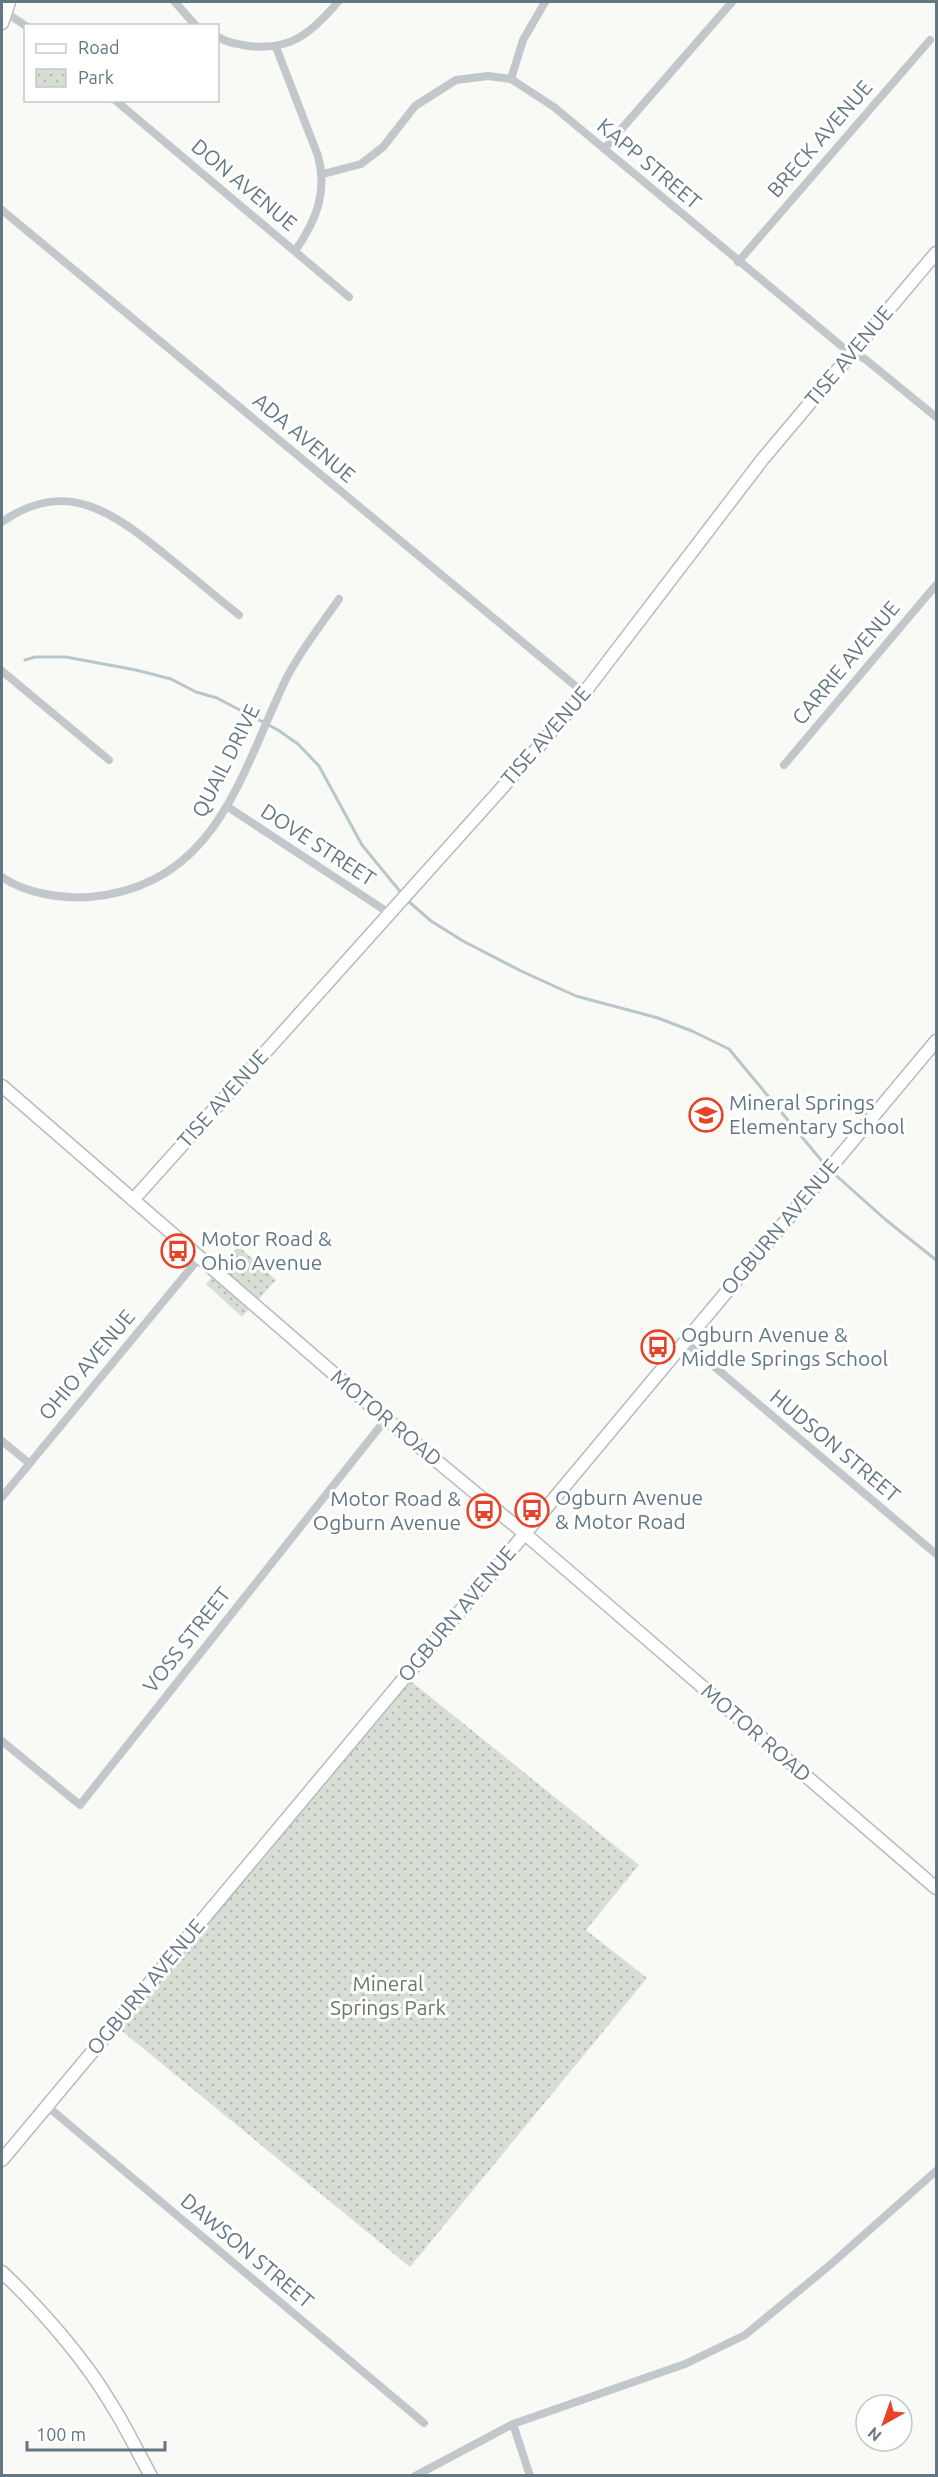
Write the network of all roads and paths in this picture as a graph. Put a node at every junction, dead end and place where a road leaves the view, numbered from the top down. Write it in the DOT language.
graph roads {
  1 [pos="175,2"];
  2 [pos="338,2"];
  3 [pos="545,2"];
  4 [pos="732,2"];
  5 [pos="4,11"];
  6 [pos="194,24"];
  7 [pos="24,25"];
  8 [pos="219,38"];
  9 [pos="930,40"];
  10 [pos="276,47"];
  11 [pos="511,79"];
  12 [pos="117,102"];
  13 [pos="604,149"];
  14 [pos="323,174"];
  15 [pos="2,210"];
  16 [pos="295,251"];
  17 [pos="936,253"];
  18 [pos="738,262"];
  19 [pos="349,297"];
  20 [pos="853,352"];
  21 [pos="936,417"];
  22 [pos="2,522"];
  23 [pos="936,585"];
  24 [pos="339,599"];
  25 [pos="239,615"];
  26 [pos="2,671"];
  27 [pos="584,693"];
  28 [pos="109,760"];
  29 [pos="784,765"];
  30 [pos="228,807"];
  31 [pos="2,877"];
  32 [pos="389,913"];
  33 [pos="936,1041"];
  34 [pos="2,1086"];
  35 [pos="133,1200"];
  36 [pos="200,1257"];
  37 [pos="684,1341"];
  38 [pos="386,1419"];
  39 [pos="2,1441"];
  40 [pos="29,1463"];
  41 [pos="2,1497"];
  42 [pos="524,1533"];
  43 [pos="936,1554"];
  44 [pos="2,1741"];
  45 [pos="936,1888"];
  46 [pos="46,2106"];
  47 [pos="2,2160"];
  48 [pos="936,2171"];
  49 [pos="2,2272"];
  50 [pos="424,2423"];
  51 [pos="513,2424"];
  52 [pos="151,2475"];
  53 [pos="415,2475"];
  54 [pos="530,2475"];
  1 -- 6 [label="street"];
  2 -- 10 [label="street"];
  3 -- 11 [label="street"];
  4 -- 13 [label="street"];
  5 -- 7 [label="street"];
  8 -- 10 [label="street"];
  9 -- 18 [label="street, BRECK AVENUE"];
  10 -- 14 [label="street"];
  11 -- 13 [label="street, KAPP STREET"];
  11 -- 14 [label="street, KAPP STREET"];
  12 -- 16 [label="street, DON AVENUE"];
  13 -- 18 [label="street, KAPP STREET"];
  14 -- 16 [label="street"];
  15 -- 27 [label="street, ADA AVENUE"];
  16 -- 19 [label="street, DON AVENUE"];
  17 -- 20 [label="street, TISE AVENUE"];
  18 -- 20 [label="street, KAPP STREET"];
  20 -- 21 [label="street, KAPP STREET"];
  20 -- 27 [label="street, TISE AVENUE"];
  22 -- 25 [label="street"];
  23 -- 29 [label="street, CARRIE AVENUE"];
  24 -- 30 [label="street, QUAIL DRIVE"];
  26 -- 28 [label="street"];
  27 -- 32 [label="street, TISE AVENUE"];
  30 -- 31 [label="street, QUAIL DRIVE"];
  30 -- 32 [label="street, DOVE STREET"];
  32 -- 35 [label="street, TISE AVENUE"];
  33 -- 37 [label="street, OGBURN AVENUE"];
  34 -- 35 [label="street, MOTOR ROAD"];
  35 -- 36 [label="street, MOTOR ROAD"];
  36 -- 38 [label="street, MOTOR ROAD"];
  36 -- 40 [label="street, OHIO AVENUE"];
  37 -- 42 [label="street, OGBURN AVENUE"];
  37 -- 43 [label="street, HUDSON STREET"];
  38 -- 42 [label="street, MOTOR ROAD"];
  38 -- 44 [label="street, VOSS STREET"];
  39 -- 40 [label="street"];
  40 -- 41 [label="street, OHIO AVENUE"];
  42 -- 45 [label="street, MOTOR ROAD"];
  42 -- 46 [label="street, OGBURN AVENUE"];
  46 -- 47 [label="street, OGBURN AVENUE"];
  46 -- 50 [label="street, DAWSON STREET"];
  48 -- 51 [label="street"];
  49 -- 52 [label="street"];
  51 -- 53 [label="street"];
  51 -- 54 [label="street"];
}
